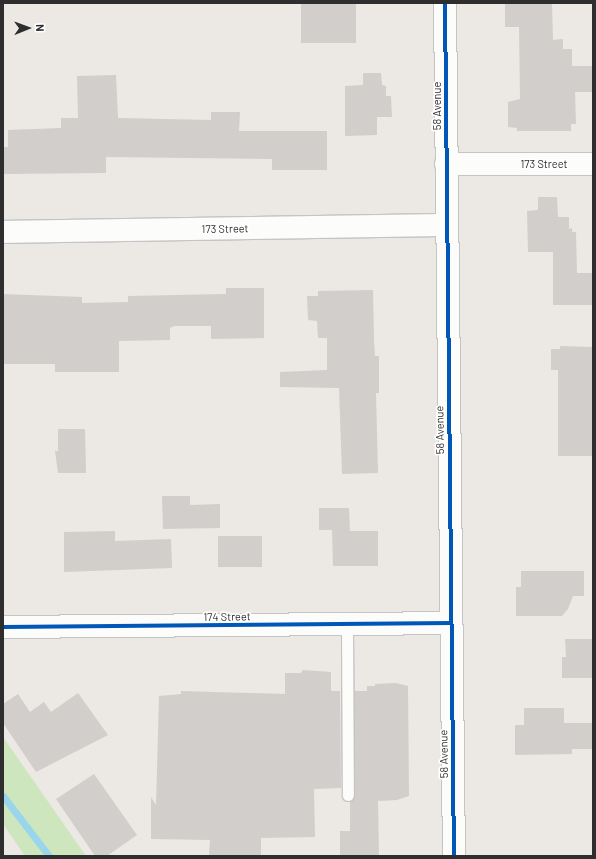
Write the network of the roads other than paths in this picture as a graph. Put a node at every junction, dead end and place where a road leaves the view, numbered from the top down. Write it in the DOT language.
graph roads {
  1 [pos="445,3"];
  2 [pos="446,164"];
  3 [pos="593,164"];
  4 [pos="447,225"];
  5 [pos="3,232"];
  6 [pos="451,623"];
  7 [pos="347,624"];
  8 [pos="3,627"];
  9 [pos="348,795"];
  10 [pos="454,856"];
  1 -- 2 [label="street, 58 Avenue"];
  2 -- 3 [label="street, 173 Street"];
  2 -- 4 [label="street, 58 Avenue"];
  4 -- 5 [label="street, 173 Street"];
  4 -- 6 [label="street, 58 Avenue"];
  6 -- 7 [label="street, 174 Street"];
  6 -- 10 [label="street, 58 Avenue"];
  7 -- 8 [label="street, 174 Street"];
  7 -- 9 [label="lane"];
}
